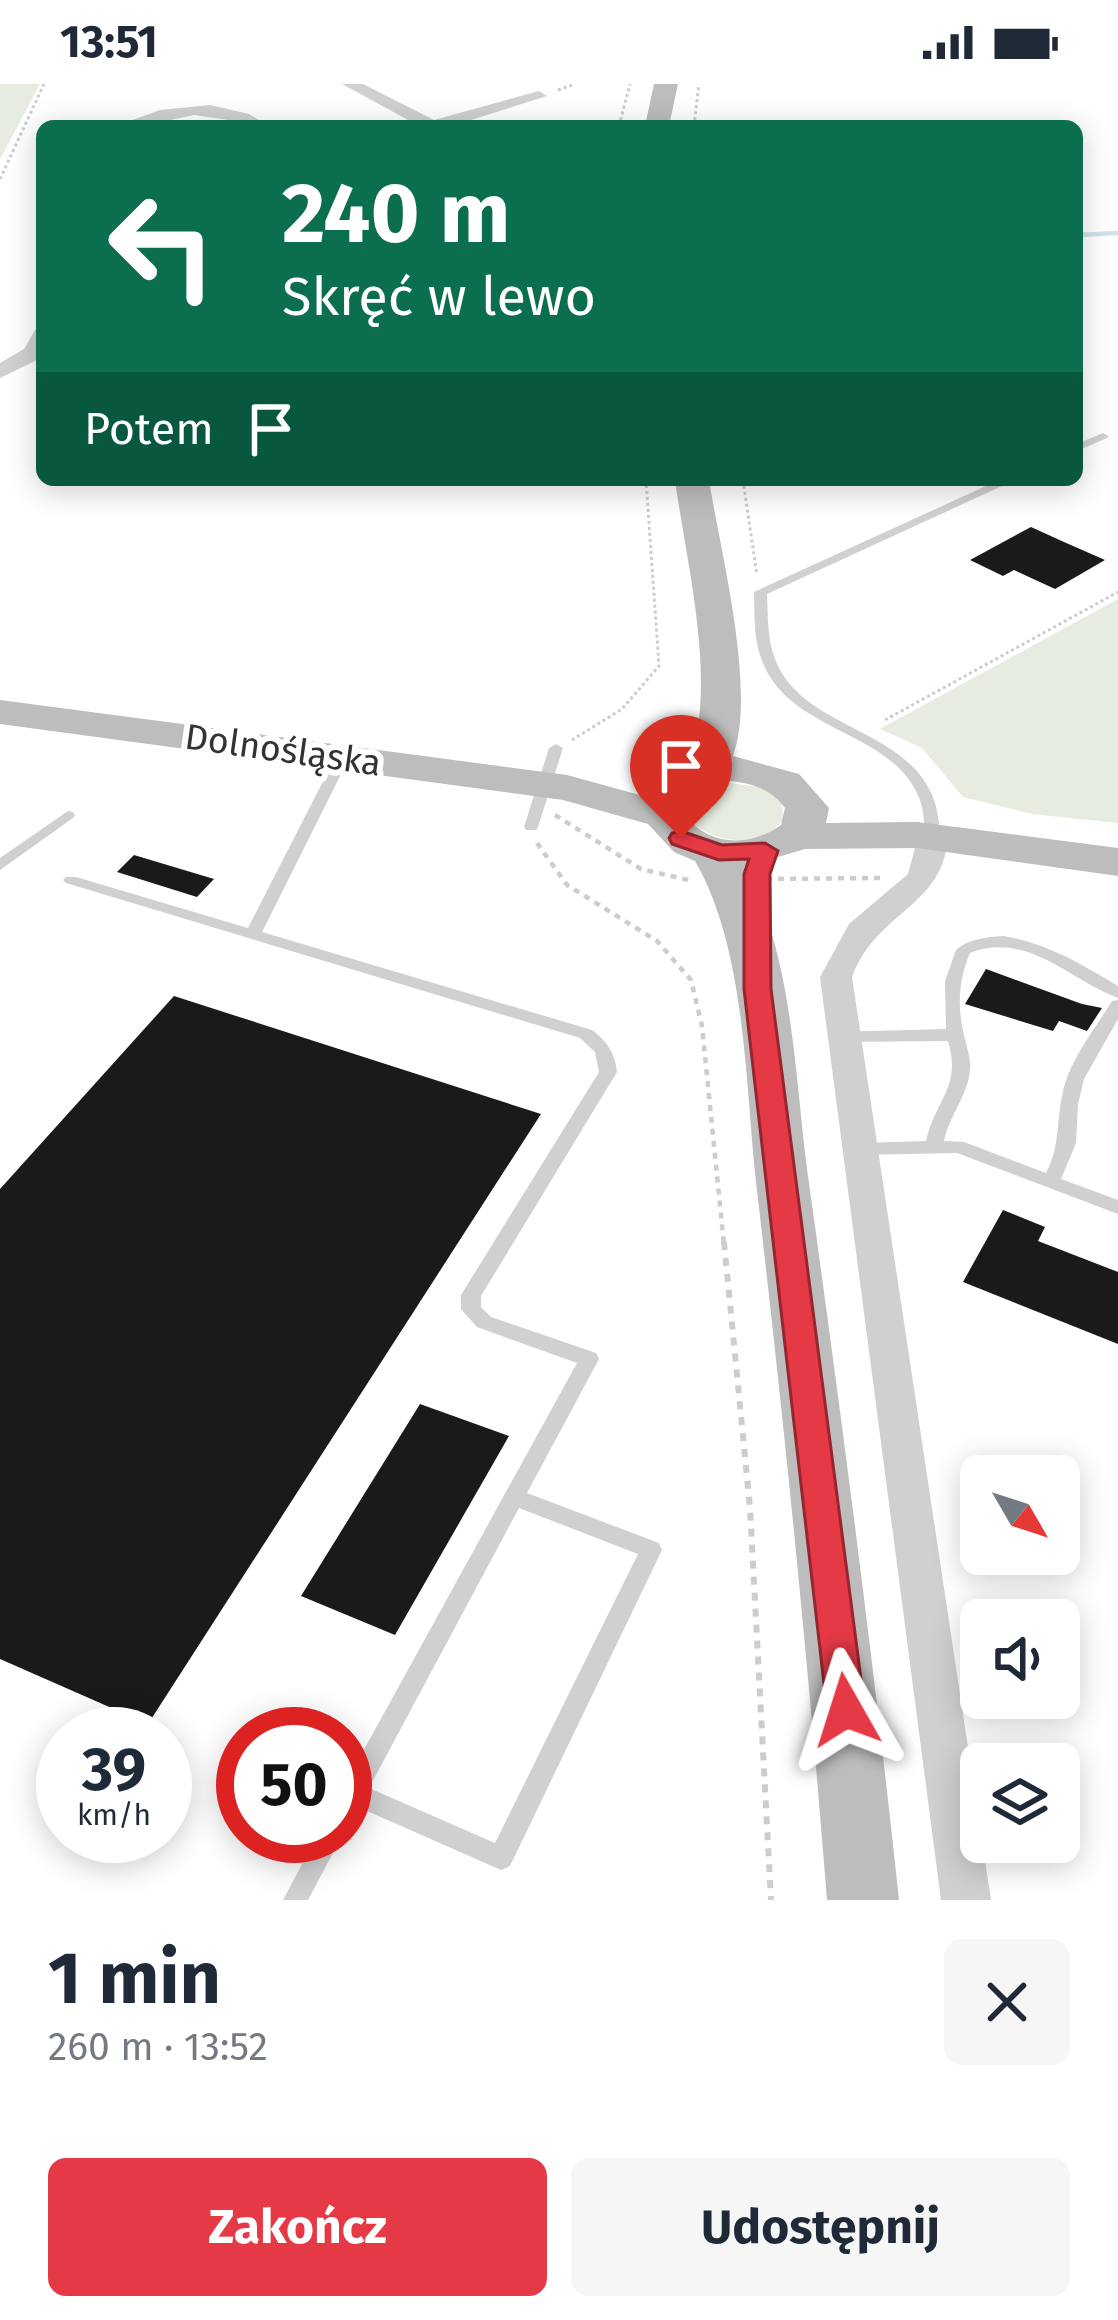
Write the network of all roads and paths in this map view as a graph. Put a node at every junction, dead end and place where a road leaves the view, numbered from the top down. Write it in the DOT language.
graph roads {
  1 [pos="44,84"];
  2 [pos="350,84"];
  3 [pos="630,84"];
  4 [pos="665,84"];
  5 [pos="699,84"];
  6 [pos="539,96"];
  7 [pos="155,120"];
  8 [pos="250,120"];
  9 [pos="424,120"];
  10 [pos="457,120"];
  11 [pos="621,120"];
  12 [pos="658,120"];
  13 [pos="695,120"];
  14 [pos="0,179"];
  15 [pos="36,344"];
  16 [pos="0,372"];
  17 [pos="1103,436"];
  18 [pos="1083,445"];
  19 [pos="646,486"];
  20 [pos="693,486"];
  21 [pos="743,486"];
  22 [pos="996,486"];
  23 [pos="760,592"];
  24 [pos="1118,592"];
  25 [pos="721,706"];
  26 [pos="0,712"];
  27 [pos="885,720"];
  28 [pos="341,758"];
  29 [pos="758,772"];
  30 [pos="546,792"];
  31 [pos="680,792"];
  32 [pos="68,815"];
  33 [pos="925,836"];
  34 [pos="761,851"];
  35 [pos="4,856"];
  36 [pos="1118,862"];
  37 [pos="71,880"];
  38 [pos="916,889"];
  39 [pos="253,933"];
  40 [pos="1118,992"];
  41 [pos="1118,1005"];
  42 [pos="955,1035"];
  43 [pos="842,1036"];
  44 [pos="934,1144"];
  45 [pos="858,1149"];
  46 [pos="1050,1182"];
  47 [pos="1118,1207"];
  48 [pos="514,1497"];
  49 [pos="372,1759"];
  50 [pos="372,1810"];
  51 [pos="315,1863"];
  52 [pos="295,1900"];
  53 [pos="771,1900"];
  54 [pos="863,1900"];
  55 [pos="965,1900"];
  1 -- 14 [label="path"];
  2 -- 9 [label="street"];
  3 -- 11 [label="path"];
  4 -- 12 [label="main road"];
  5 -- 13 [label="path"];
  6 -- 10 [label="street"];
  7 -- 8 [label="street"];
  15 -- 16 [label="street"];
  17 -- 18 [label="lane"];
  19 -- 30 [label="path"];
  20 -- 25 [label="main road"];
  21 -- 23 [label="path"];
  22 -- 23 [label="lane"];
  23 -- 33 [label="lane"];
  24 -- 27 [label="path"];
  25 -- 29 [label="main road"];
  25 -- 31 [label="main road"];
  26 -- 28 [label="main road, Dolnośląska"];
  28 -- 30 [label="main road, Dolnośląska"];
  28 -- 39 [label="lane"];
  29 -- 31 [label="main road"];
  29 -- 34 [label="main road"];
  30 -- 31 [label="main road, Dolnośląska"];
  30 -- 34 [label="path"];
  30 -- 53 [label="path"];
  31 -- 34 [label="main road"];
  32 -- 35 [label="lane"];
  33 -- 34 [label="main road"];
  33 -- 36 [label="main road"];
  33 -- 38 [label="street"];
  34 -- 38 [label="path"];
  34 -- 54 [label="main road"];
  37 -- 39 [label="lane"];
  38 -- 43 [label="street"];
  39 -- 48 [label="lane"];
  40 -- 42 [label="lane"];
  41 -- 46 [label="lane"];
  42 -- 43 [label="lane"];
  42 -- 44 [label="lane"];
  43 -- 45 [label="street"];
  44 -- 45 [label="lane"];
  44 -- 46 [label="lane"];
  45 -- 55 [label="street"];
  46 -- 47 [label="lane"];
  48 -- 49 [label="lane"];
  48 -- 50 [label="lane"];
  51 -- 52 [label="lane"];
}
